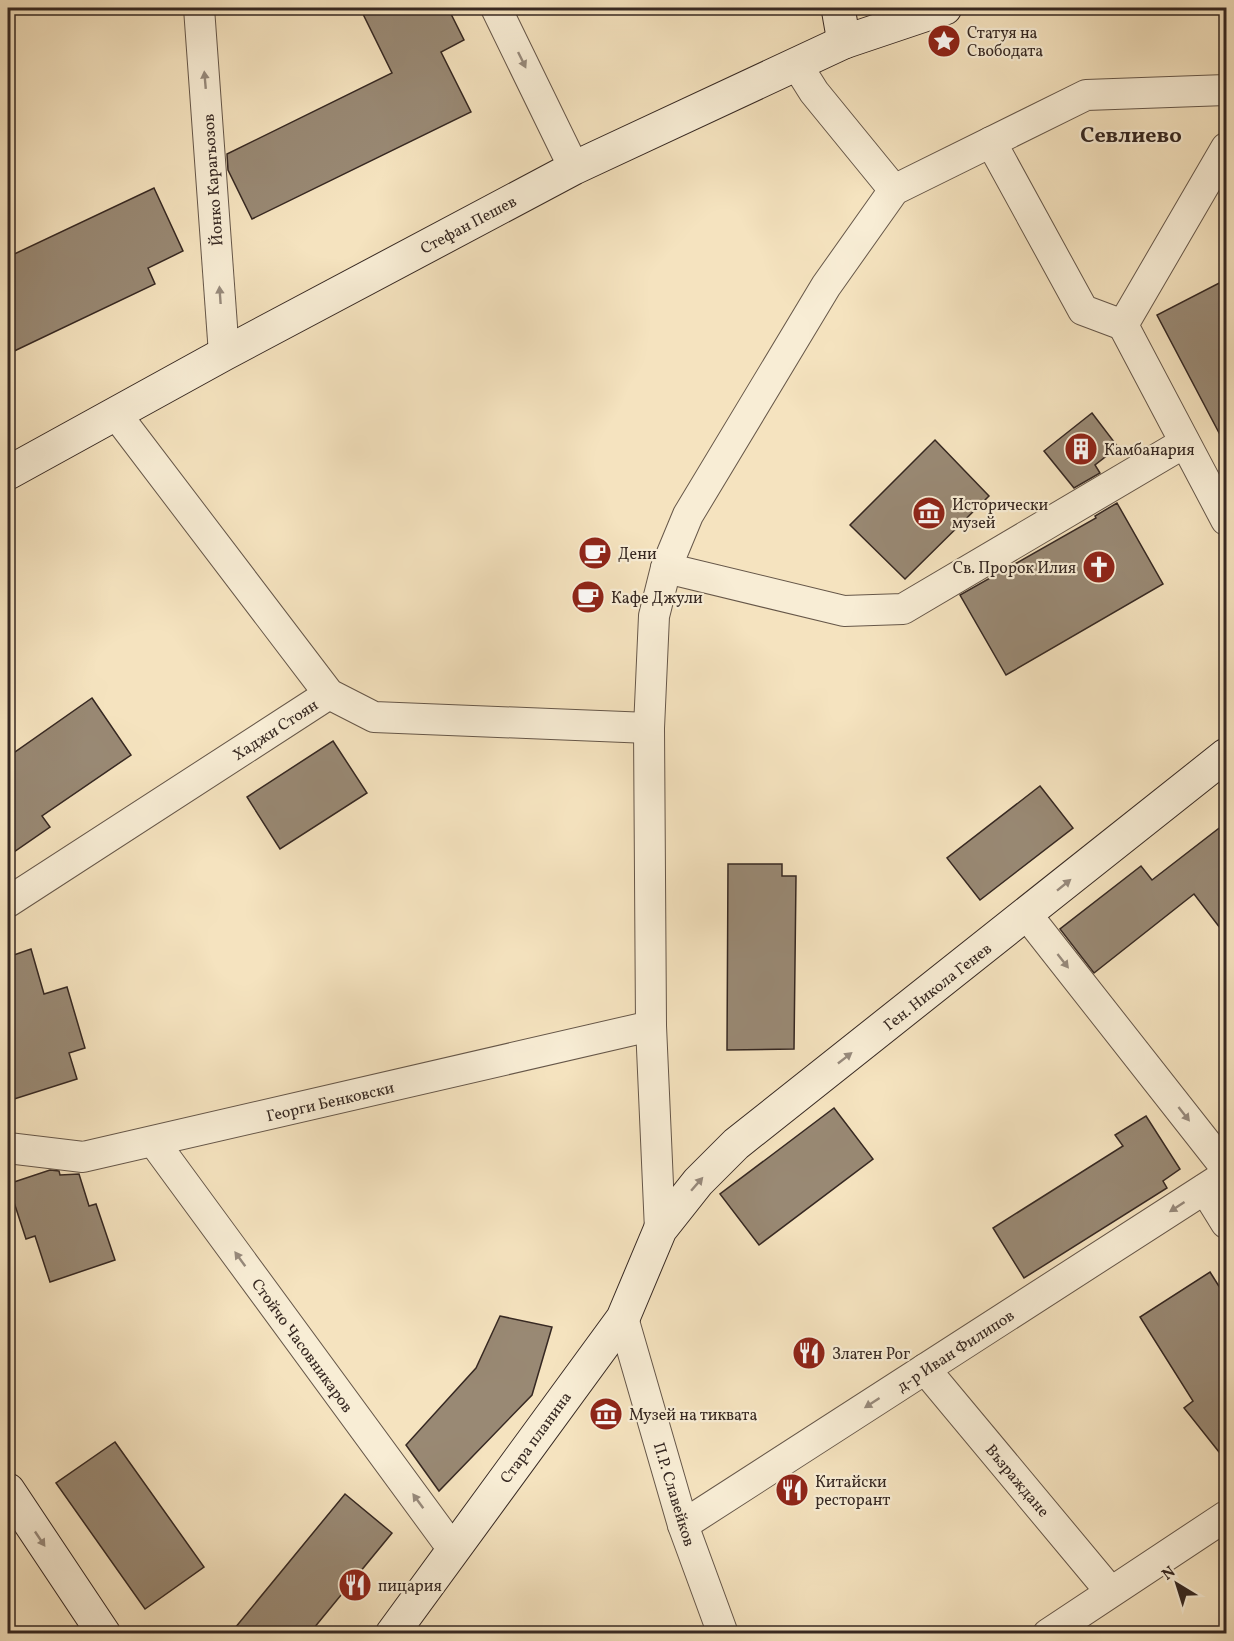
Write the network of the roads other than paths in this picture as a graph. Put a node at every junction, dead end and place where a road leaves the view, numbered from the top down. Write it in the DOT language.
graph roads {
  1 [pos="199,8"];
  2 [pos="496,8"];
  3 [pos="838,8"];
  4 [pos="945,8"];
  5 [pos="844,42"];
  6 [pos="797,66"];
  7 [pos="1227,90"];
  8 [pos="991,142"];
  9 [pos="1227,148"];
  10 [pos="574,168"];
  11 [pos="894,190"];
  12 [pos="1123,324"];
  13 [pos="224,354"];
  14 [pos="116,414"];
  15 [pos="1184,443"];
  16 [pos="8,473"];
  17 [pos="1227,520"];
  18 [pos="666,568"];
  19 [pos="328,694"];
  20 [pos="649,728"];
  21 [pos="1227,755"];
  22 [pos="8,903"];
  23 [pos="1027,915"];
  24 [pos="651,1026"];
  25 [pos="154,1142"];
  26 [pos="8,1148"];
  27 [pos="1227,1168"];
  28 [pos="1216,1182"];
  29 [pos="1227,1223"];
  30 [pos="660,1230"];
  31 [pos="623,1318"];
  32 [pos="925,1369"];
  33 [pos="8,1490"];
  34 [pos="1227,1516"];
  35 [pos="683,1526"];
  36 [pos="452,1548"];
  37 [pos="1110,1591"];
  38 [pos="104,1634"];
  39 [pos="393,1634"];
  40 [pos="723,1634"];
  41 [pos="1048,1634"];
  13 -- 1 [label="street, Йонко Карагьозов, one-way"];
  2 -- 10 [label="street, one-way"];
  3 -- 5 [label="street"];
  4 -- 5 [label="street, Стефан Пешев"];
  5 -- 6 [label="street, Стефан Пешев"];
  6 -- 10 [label="street, Стефан Пешев"];
  6 -- 11 [label="street"];
  7 -- 8 [label="street"];
  8 -- 11 [label="street"];
  8 -- 12 [label="street"];
  9 -- 12 [label="street"];
  10 -- 13 [label="street, Стефан Пешев"];
  11 -- 18 [label="street"];
  12 -- 15 [label="street"];
  13 -- 14 [label="street, Стефан Пешев"];
  14 -- 16 [label="street, Стефан Пешев"];
  14 -- 19 [label="street"];
  15 -- 17 [label="street"];
  15 -- 18 [label="street"];
  18 -- 20 [label="street"];
  19 -- 20 [label="street, Хаджи Стоян"];
  19 -- 22 [label="street, Хаджи Стоян"];
  20 -- 24 [label="street"];
  23 -- 21 [label="street, Ген. Никола Генев, one-way"];
  23 -- 27 [label="street, one-way"];
  30 -- 23 [label="street, Ген. Никола Генев, one-way"];
  24 -- 25 [label="street, Георги Бенковски"];
  24 -- 30 [label="street"];
  25 -- 26 [label="street, Георги Бенковски"];
  36 -- 25 [label="street, Стойчо Часовникаров, one-way"];
  28 -- 29 [label="street"];
  28 -- 32 [label="street, д-р Иван Филипов, one-way"];
  30 -- 31 [label="street, Стара планина"];
  31 -- 35 [label="street, П.Р. Славейков"];
  31 -- 36 [label="street, Стара планина"];
  32 -- 35 [label="street, д-р Иван Филипов, one-way"];
  32 -- 37 [label="street, Възраждане"];
  33 -- 38 [label="street, one-way"];
  34 -- 37 [label="street"];
  35 -- 40 [label="street, П.Р. Славейков"];
  36 -- 39 [label="street, Стара планина"];
  37 -- 41 [label="street"];
}
